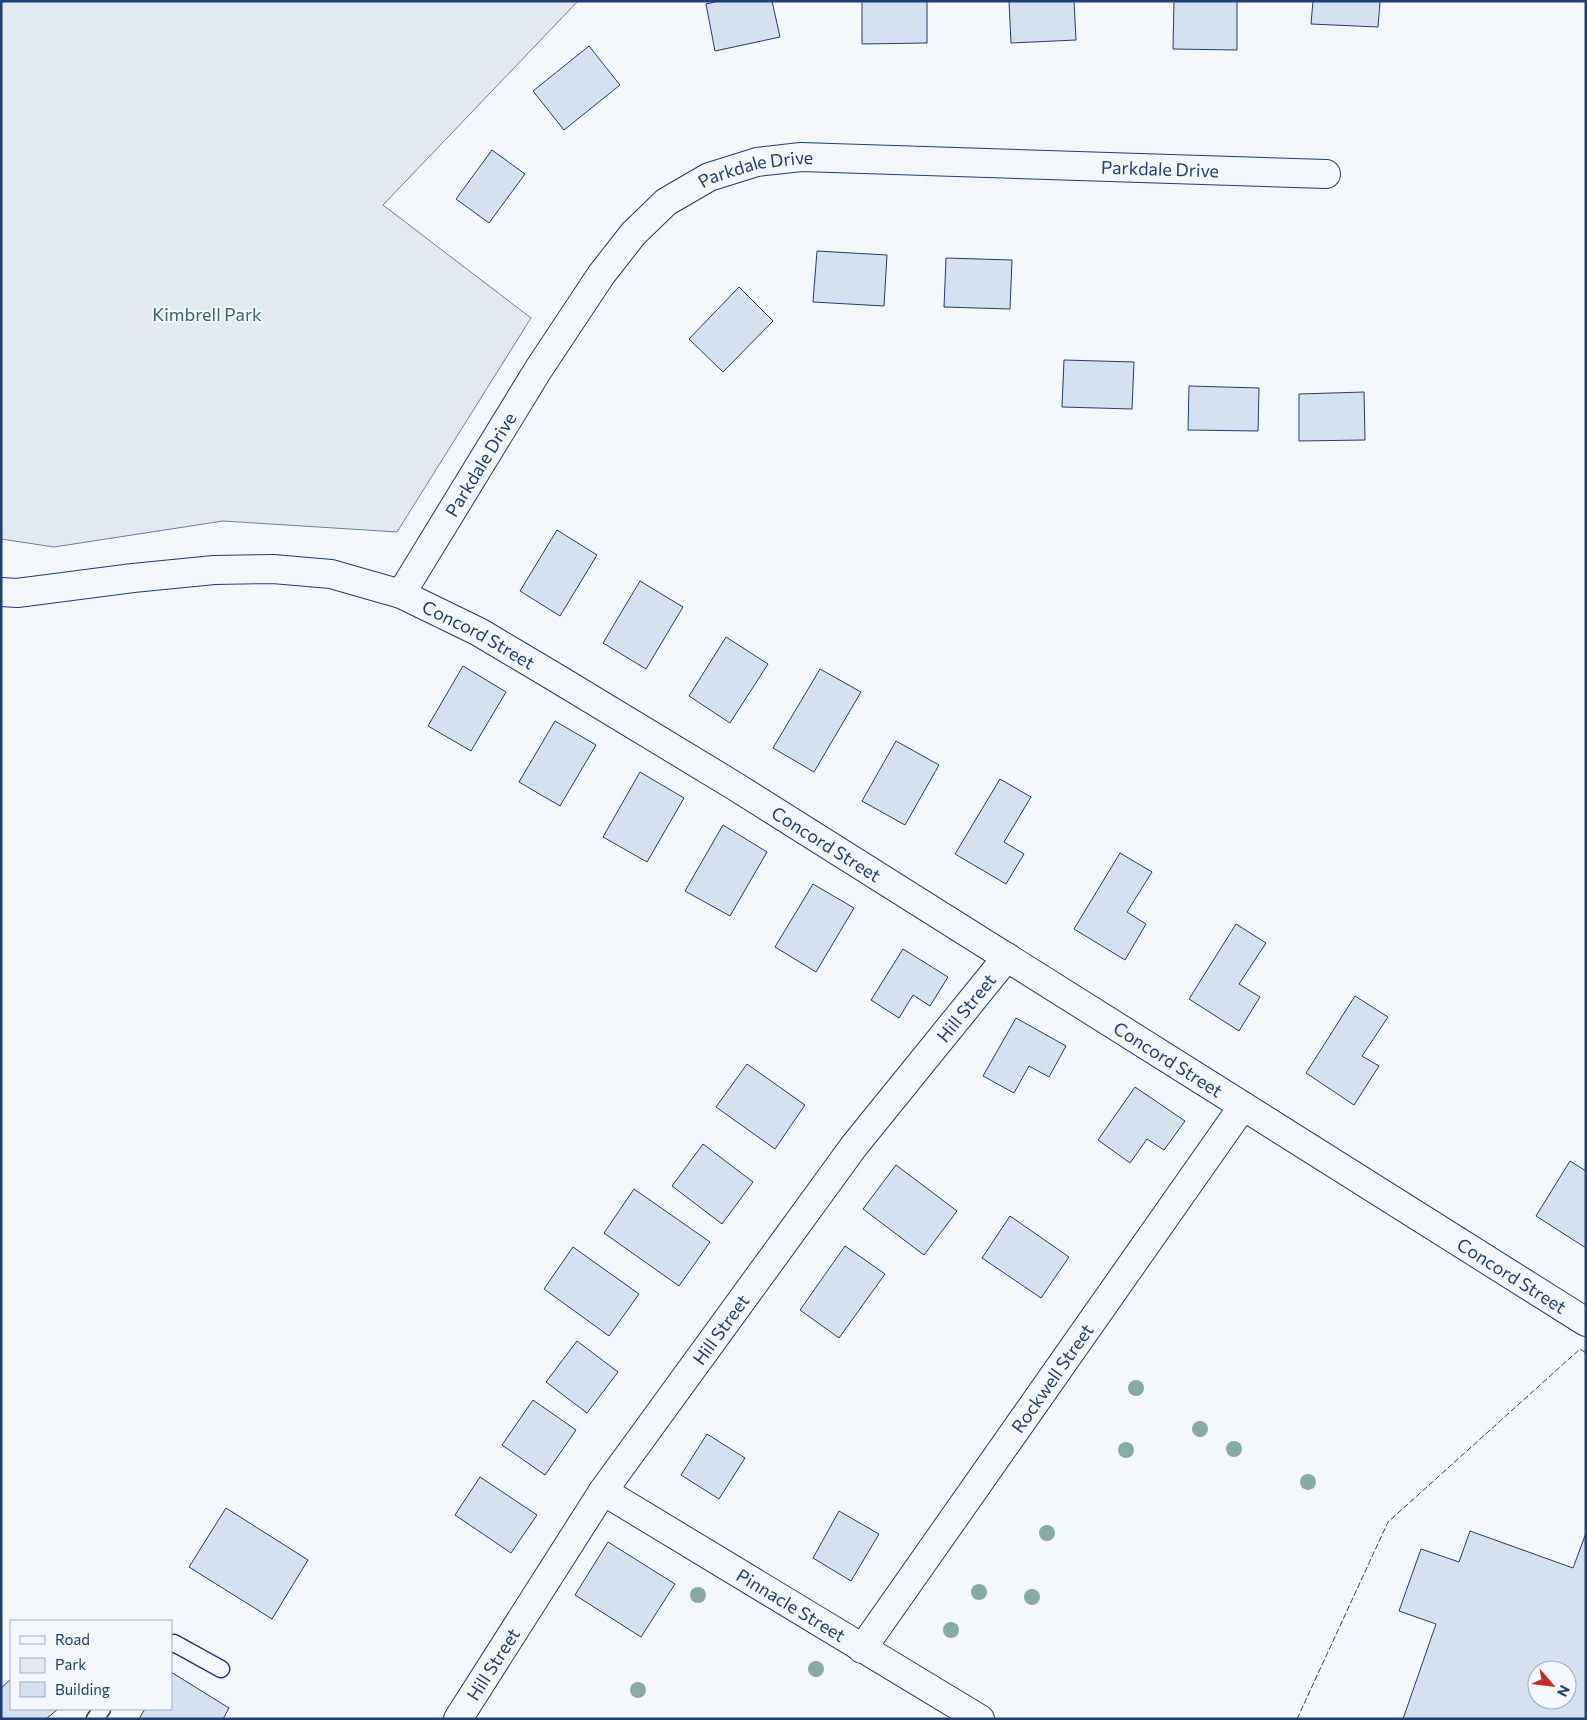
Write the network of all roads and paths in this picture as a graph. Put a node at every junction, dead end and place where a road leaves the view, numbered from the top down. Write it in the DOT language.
graph roads {
  1 [pos="1326,174"];
  2 [pos="1,592"];
  3 [pos="401,594"];
  4 [pos="1007,957"];
  5 [pos="1243,1106"];
  6 [pos="1586,1322"];
  7 [pos="602,1491"];
  8 [pos="172,1644"];
  9 [pos="862,1649"];
  10 [pos="221,1669"];
  11 [pos="458,1719"];
  12 [pos="980,1719"];
  1 -- 3 [label="street, Parkdale Drive"];
  2 -- 3 [label="street, Concord Street"];
  3 -- 4 [label="street, Concord Street"];
  4 -- 5 [label="street, Concord Street"];
  4 -- 7 [label="street, Hill Street"];
  5 -- 6 [label="street, Concord Street"];
  5 -- 9 [label="street, Rockwell Street"];
  7 -- 9 [label="street, Pinnacle Street"];
  7 -- 11 [label="street, Hill Street"];
  8 -- 10 [label="lane"];
  9 -- 12 [label="street, Pinnacle Street"];
}
